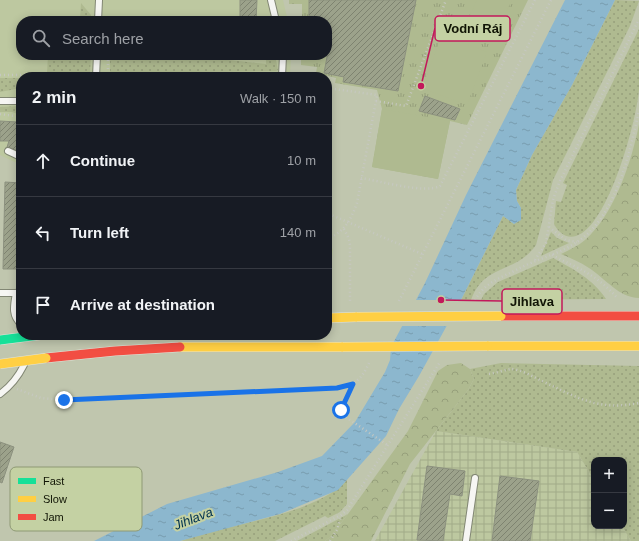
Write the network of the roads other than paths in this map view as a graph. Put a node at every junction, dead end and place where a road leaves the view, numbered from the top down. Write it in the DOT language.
graph roads {
  1 [pos="99,0"];
  2 [pos="271,0"];
  3 [pos="98,16"];
  4 [pos="275,16"];
  5 [pos="97,60"];
  6 [pos="283,60"];
  7 [pos="96,72"];
  8 [pos="283,72"];
  9 [pos="0,101"];
  10 [pos="16,101"];
  11 [pos="8,151"];
  12 [pos="16,155"];
  13 [pos="16,292"];
  14 [pos="0,293"];
  15 [pos="16,300"];
  16 [pos="639,316"];
  17 [pos="16,318"];
  18 [pos="332,318"];
  19 [pos="16,338"];
  20 [pos="0,340"];
  21 [pos="31,340"];
  22 [pos="31,343"];
  23 [pos="639,346"];
  24 [pos="29,351"];
  25 [pos="0,364"];
  26 [pos="0,394"];
  27 [pos="475,478"];
  28 [pos="466,541"];
  1 -- 3 [label="lane"];
  2 -- 4 [label="lane"];
  5 -- 7 [label="lane"];
  6 -- 8 [label="lane"];
  9 -- 10 [label="lane"];
  11 -- 12 [label="lane"];
  13 -- 14 [label="lane"];
  15 -- 17 [label="lane"];
  16 -- 18 [label="highway, bridge"];
  19 -- 20 [label="highway, bridge"];
  21 -- 22 [label="lane"];
  23 -- 25 [label="highway, bridge"];
  24 -- 26 [label="lane"];
  27 -- 28 [label="lane"];
}
